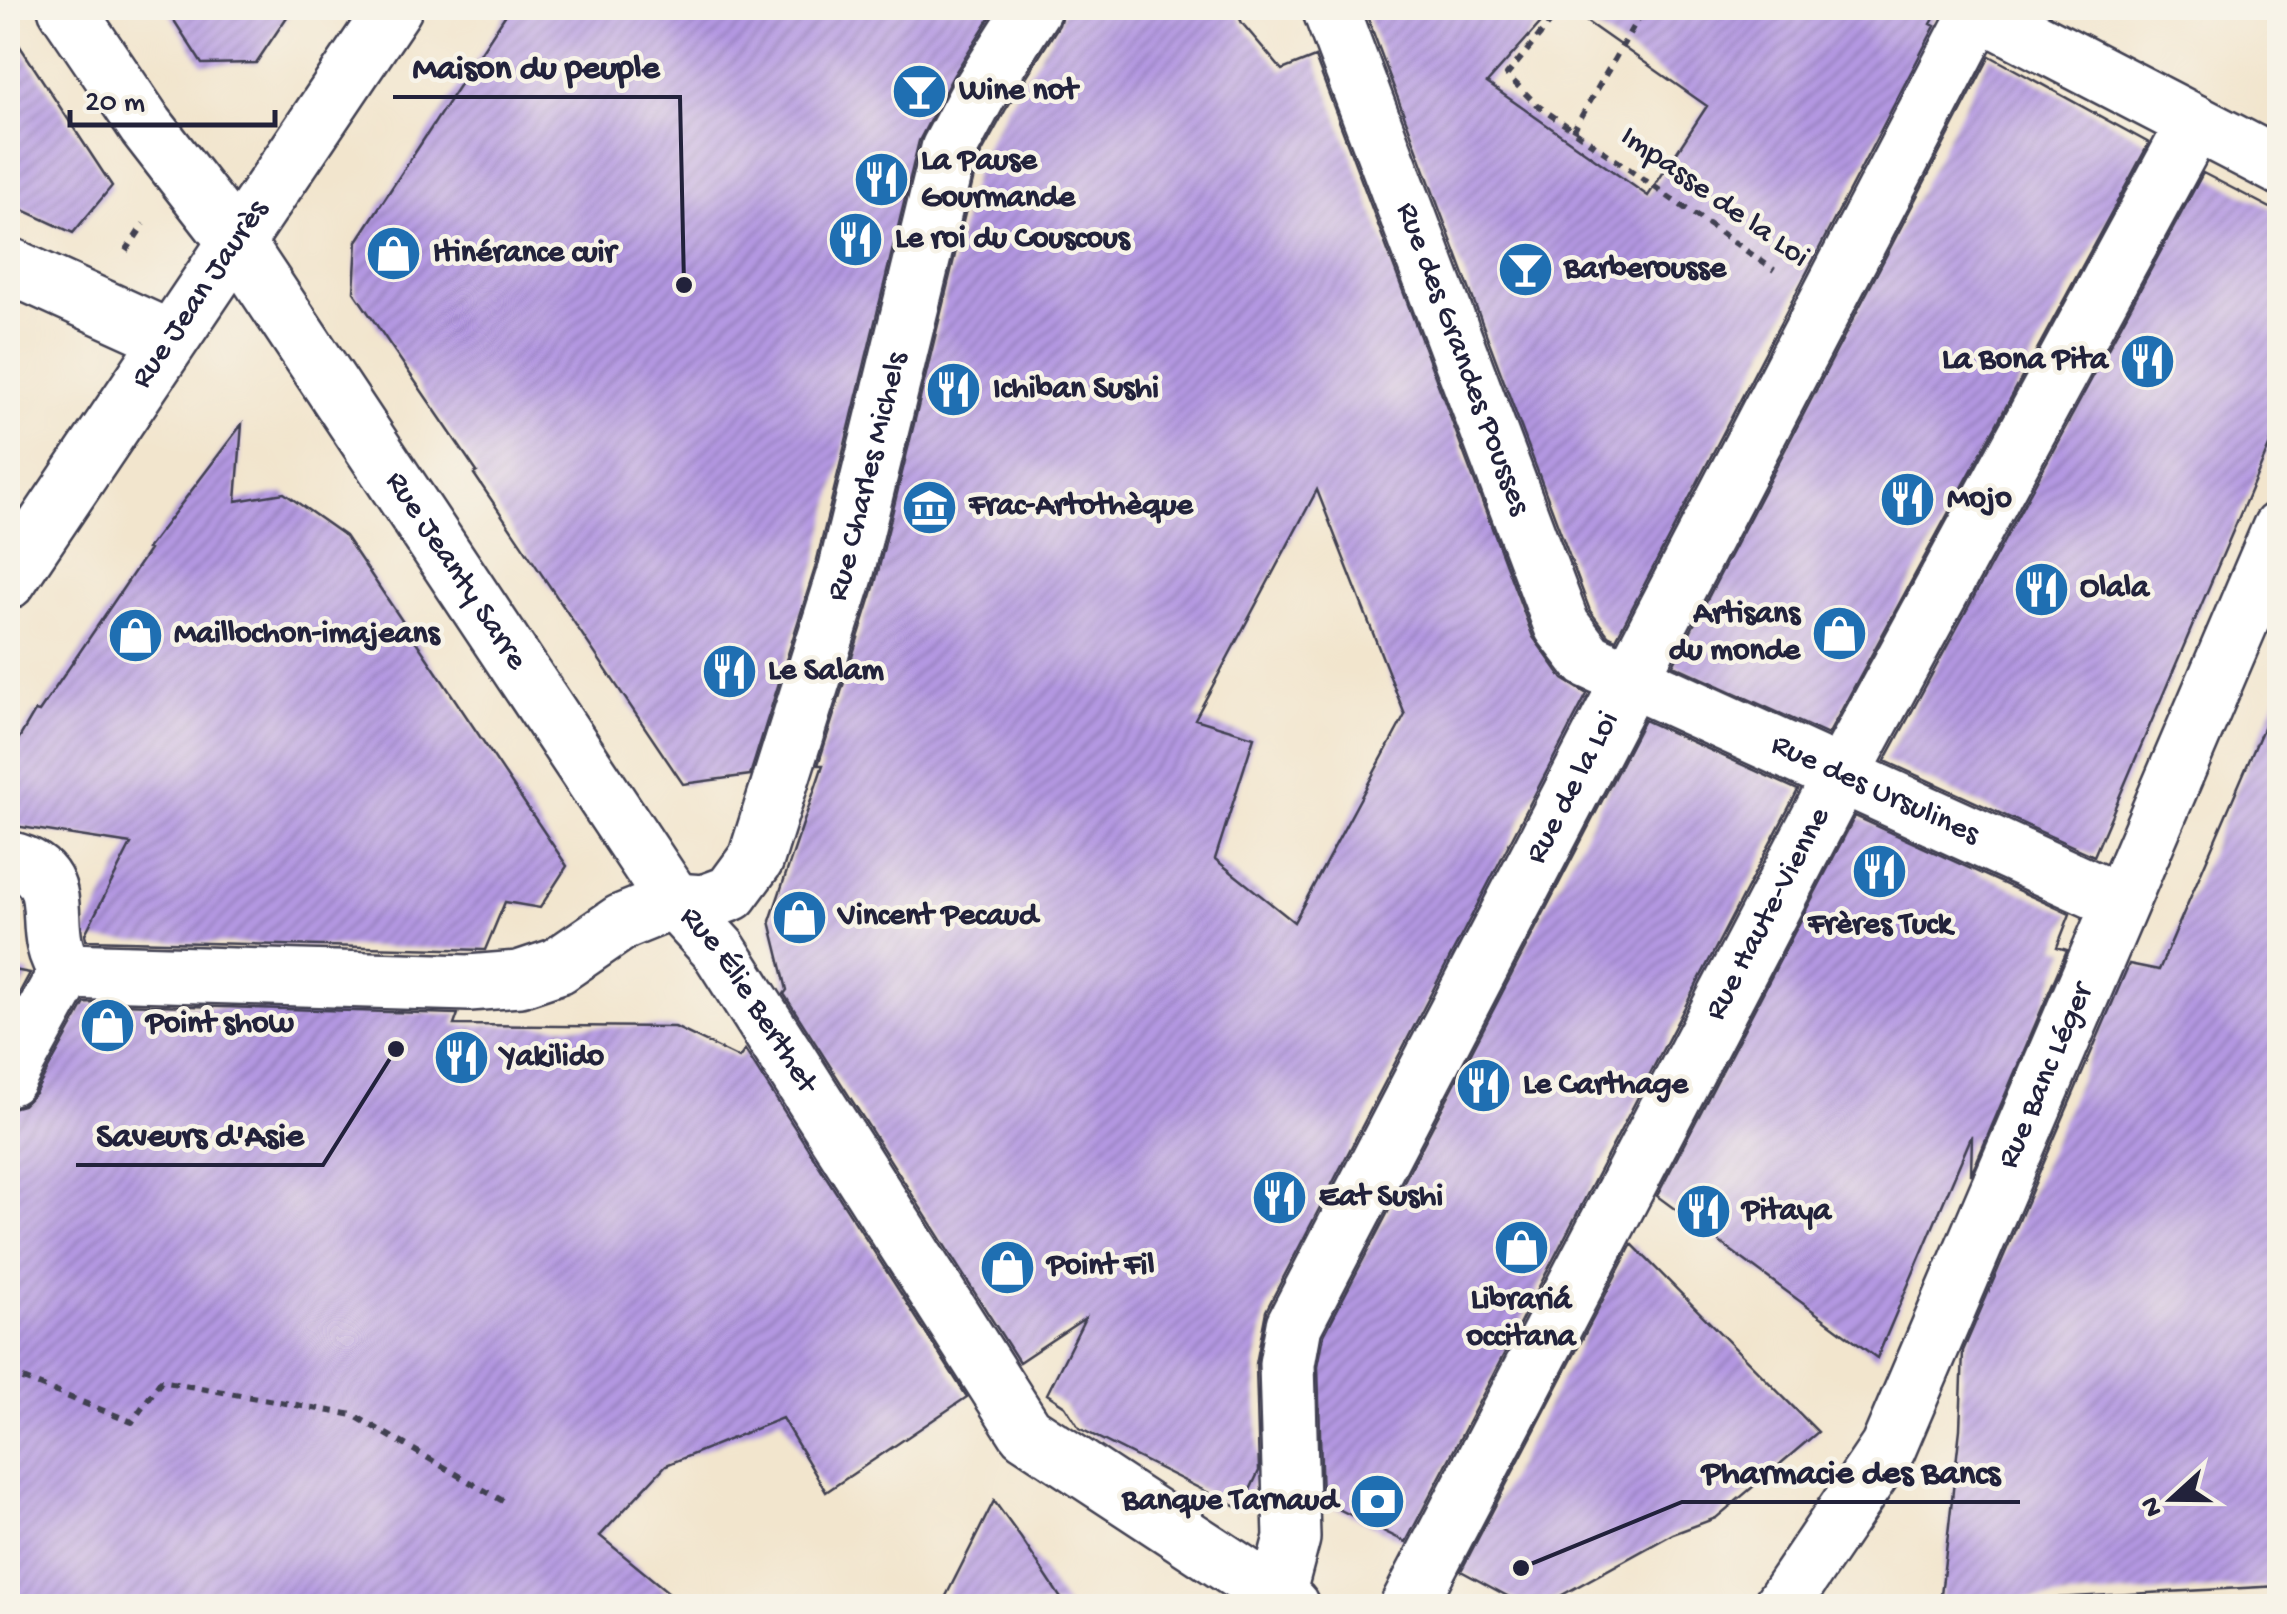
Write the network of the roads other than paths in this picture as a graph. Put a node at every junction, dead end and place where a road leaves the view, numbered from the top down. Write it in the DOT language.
graph roads {
  1 [pos="66,8"];
  2 [pos="394,8"];
  3 [pos="1033,8"];
  4 [pos="1330,8"];
  5 [pos="1977,9"];
  6 [pos="2196,123"];
  7 [pos="2280,167"];
  8 [pos="236,242"];
  9 [pos="8,265"];
  10 [pos="169,338"];
  11 [pos="2280,528"];
  12 [pos="8,581"];
  13 [pos="1629,681"];
  14 [pos="1842,774"];
  15 [pos="8,859"];
  16 [pos="674,900"];
  17 [pos="2119,902"];
  18 [pos="67,971"];
  19 [pos="8,1078"];
  20 [pos="1284,1601"];
  21 [pos="1408,1606"];
  22 [pos="1781,1606"];
  1 -- 8 [label="street, Rue Jeanty Sarre"];
  2 -- 8 [label="street, Rue Jean Jaurès"];
  3 -- 16 [label="street, Rue Charles Michels"];
  4 -- 13 [label="street, Rue des Grandes Pousses"];
  5 -- 6 [label="street"];
  5 -- 13 [label="street, Rue de la Loi"];
  6 -- 7 [label="street"];
  6 -- 14 [label="street, Rue Haute-Vienne"];
  8 -- 10 [label="street, Rue Jean Jaurès"];
  8 -- 16 [label="street, Rue Jeanty Sarre"];
  9 -- 10 [label="street"];
  10 -- 12 [label="street, Rue Jean Jaurès"];
  11 -- 17 [label="street, Rue Banc Léger"];
  13 -- 14 [label="street, Rue des Ursulines"];
  13 -- 20 [label="street, Rue de la Loi"];
  14 -- 17 [label="street, Rue des Ursulines"];
  14 -- 21 [label="street, Rue Haute-Vienne"];
  15 -- 18 [label="street"];
  16 -- 18 [label="street, Rue Élie Berthet"];
  16 -- 20 [label="street, Rue Élie Berthet"];
  17 -- 22 [label="street, Rue Banc Léger"];
  18 -- 19 [label="street"];
}
